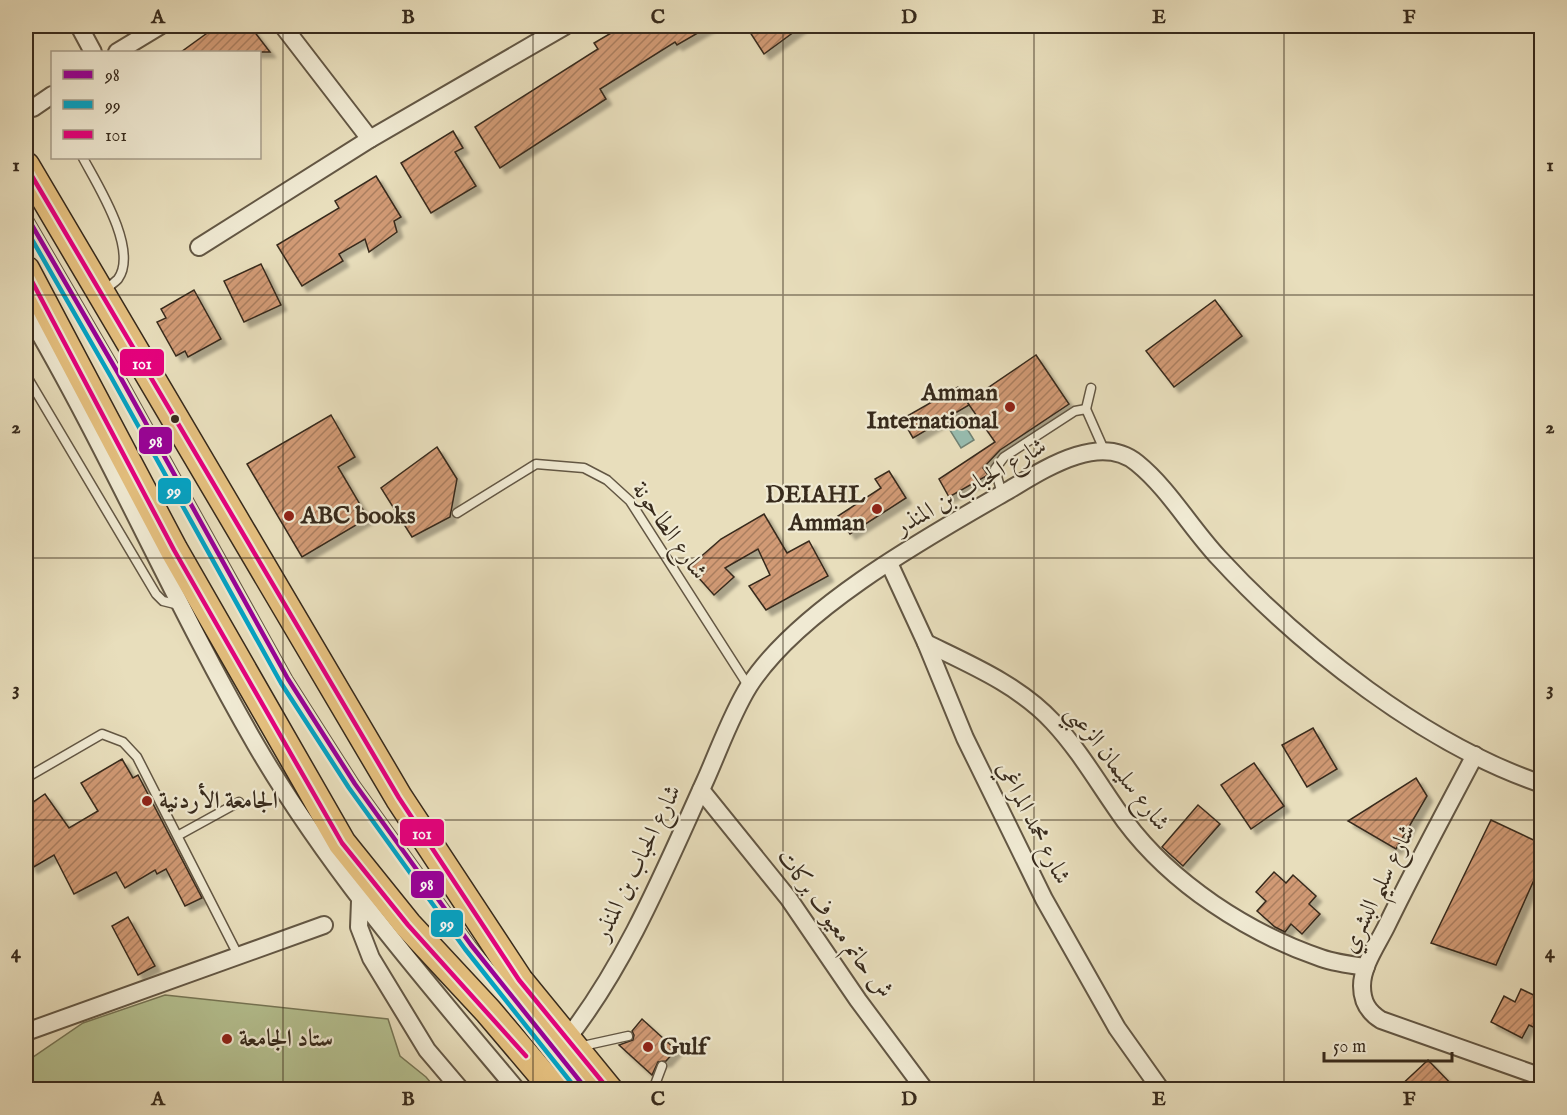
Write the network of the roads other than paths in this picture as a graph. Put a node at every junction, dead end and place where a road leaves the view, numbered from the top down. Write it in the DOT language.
graph roads {
  1 [pos="79,26"];
  2 [pos="160,26"];
  3 [pos="283,26"];
  4 [pos="565,26"];
  5 [pos="92,51"];
  6 [pos="119,51"];
  7 [pos="51,99"];
  8 [pos="33,108"];
  9 [pos="370,139"];
  10 [pos="84,159"];
  11 [pos="26,166"];
  12 [pos="26,215"];
  13 [pos="199,247"];
  14 [pos="26,270"];
  15 [pos="101,293"];
  16 [pos="26,310"];
  17 [pos="26,375"];
  18 [pos="1090,388"];
  19 [pos="1086,409"];
  20 [pos="1105,452"];
  21 [pos="1002,494"];
  22 [pos="457,513"];
  23 [pos="889,563"];
  24 [pos="180,605"];
  25 [pos="926,642"];
  26 [pos="749,687"];
  27 [pos="1476,755"];
  28 [pos="26,778"];
  29 [pos="1542,784"];
  30 [pos="700,790"];
  31 [pos="239,802"];
  32 [pos="179,836"];
  33 [pos="360,901"];
  34 [pos="324,925"];
  35 [pos="238,956"];
  36 [pos="1366,968"];
  37 [pos="26,1032"];
  38 [pos="628,1036"];
  39 [pos="571,1043"];
  40 [pos="662,1066"];
  41 [pos="1542,1077"];
  42 [pos="461,1089"];
  43 [pos="517,1089"];
  44 [pos="555,1089"];
  45 [pos="587,1089"];
  46 [pos="609,1089"];
  47 [pos="653,1089"];
  48 [pos="925,1089"];
  49 [pos="1161,1089"];
  1 -- 5 [label="street"];
  2 -- 6 [label="street"];
  3 -- 9 [label="street"];
  4 -- 9 [label="street"];
  7 -- 8 [label="street"];
  9 -- 13 [label="street"];
  10 -- 15 [label="lane"];
  11 -- 15 [label="main road"];
  12 -- 45 [label="lane"];
  14 -- 44 [label="main road"];
  15 -- 39 [label="main road"];
  16 -- 24 [label="street"];
  17 -- 24 [label="lane"];
  18 -- 19 [label="lane"];
  19 -- 20 [label="lane"];
  19 -- 21 [label="lane"];
  20 -- 21 [label="street, شارع الحباب بن المنذر"];
  20 -- 27 [label="street, شارع الحباب بن المنذر"];
  21 -- 23 [label="street, شارع الحباب بن المنذر"];
  22 -- 26 [label="lane, شارع الطاحونة"];
  23 -- 25 [label="street, شارع محمد المراغي"];
  23 -- 26 [label="street, شارع الحباب بن المنذر"];
  24 -- 33 [label="street"];
  25 -- 36 [label="street, شارع سليمان الزعبي"];
  25 -- 49 [label="street, شارع محمد المراغي"];
  26 -- 30 [label="street, شارع الحباب بن المنذر"];
  27 -- 29 [label="street, شارع الحباب بن المنذر"];
  27 -- 36 [label="street, شارع سليم البشري"];
  28 -- 32 [label="lane"];
  30 -- 39 [label="street, شارع الحباب بن المنذر"];
  30 -- 48 [label="street, ش حاتم معيوف بركات"];
  31 -- 32 [label="lane"];
  32 -- 35 [label="lane"];
  33 -- 42 [label="street"];
  33 -- 43 [label="street"];
  34 -- 35 [label="street"];
  35 -- 37 [label="street"];
  36 -- 41 [label="street, شارع سليم البشري"];
  38 -- 39 [label="lane"];
  39 -- 46 [label="main road"];
  40 -- 47 [label="lane"];
}
